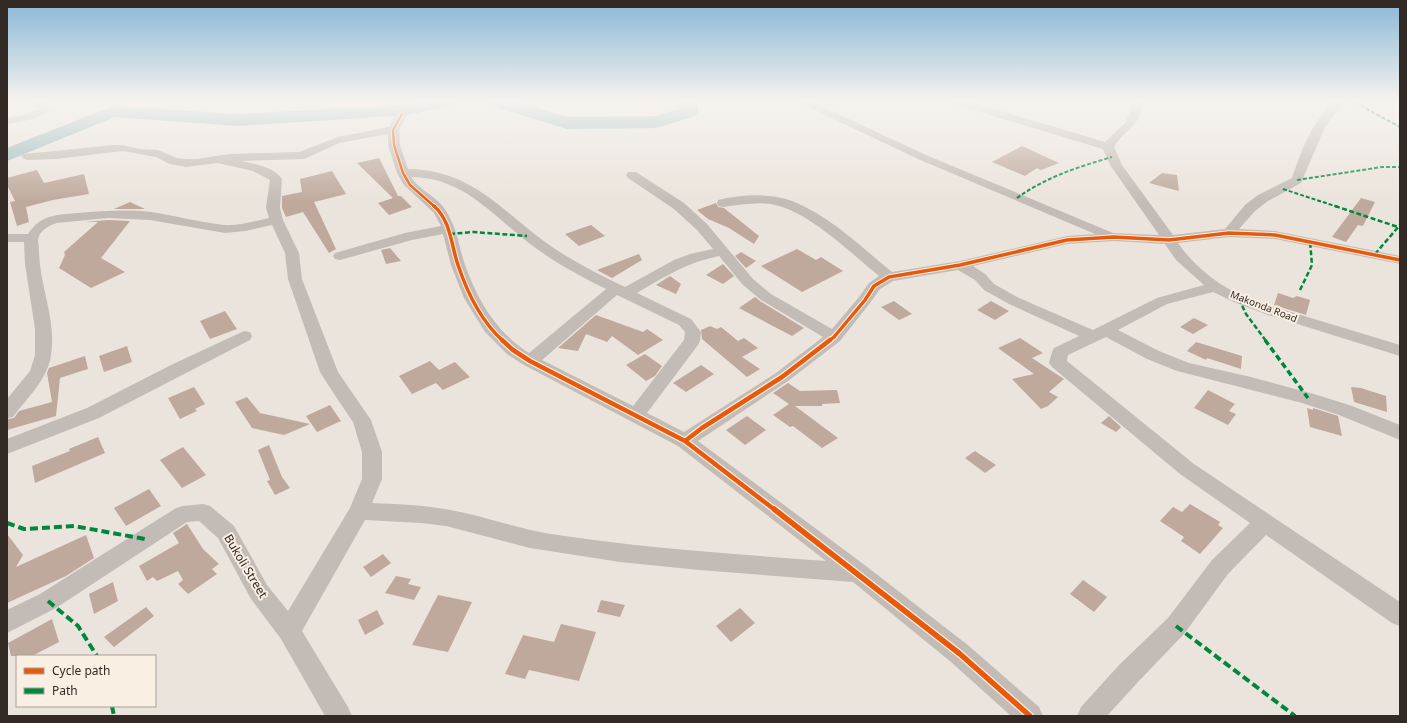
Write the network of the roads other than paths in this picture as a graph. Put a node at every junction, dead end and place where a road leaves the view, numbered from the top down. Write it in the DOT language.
graph roads {
  1 [pos="366,134"];
  2 [pos="393,134"];
  3 [pos="872,134"];
  4 [pos="1064,134"];
  5 [pos="1120,134"];
  6 [pos="1315,134"];
  7 [pos="1108,147"];
  8 [pos="27,156"];
  9 [pos="216,159"];
  10 [pos="403,173"];
  11 [pos="632,175"];
  12 [pos="723,203"];
  13 [pos="276,220"];
  14 [pos="449,229"];
  15 [pos="1229,233"];
  16 [pos="1114,237"];
  17 [pos="7,238"];
  18 [pos="31,240"];
  19 [pos="1169,240"];
  20 [pos="722,251"];
  21 [pos="340,256"];
  22 [pos="1400,260"];
  23 [pos="960,265"];
  24 [pos="889,277"];
  25 [pos="1215,287"];
  26 [pos="621,291"];
  27 [pos="1099,333"];
  28 [pos="244,336"];
  29 [pos="834,337"];
  30 [pos="1400,351"];
  31 [pos="530,361"];
  32 [pos="7,412"];
  33 [pos="636,415"];
  34 [pos="1400,433"];
  35 [pos="685,441"];
  36 [pos="7,447"];
  37 [pos="359,511"];
  38 [pos="1264,522"];
  39 [pos="858,573"];
  40 [pos="1400,615"];
  41 [pos="7,622"];
  42 [pos="289,631"];
  43 [pos="339,716"];
  44 [pos="1030,716"];
  45 [pos="1090,716"];
  1 -- 9 [label="street"];
  2 -- 10 [label="street"];
  3 -- 16 [label="street"];
  4 -- 7 [label="street"];
  5 -- 7 [label="street"];
  6 -- 15 [label="street"];
  7 -- 19 [label="street, Makonda Road"];
  8 -- 9 [label="street"];
  9 -- 13 [label="street"];
  10 -- 14 [label="street"];
  10 -- 26 [label="street"];
  11 -- 20 [label="street"];
  12 -- 24 [label="street"];
  13 -- 18 [label="street"];
  13 -- 37 [label="street"];
  14 -- 21 [label="street"];
  14 -- 31 [label="street"];
  15 -- 19 [label="street"];
  15 -- 22 [label="street"];
  16 -- 19 [label="street"];
  16 -- 23 [label="street"];
  17 -- 18 [label="street"];
  18 -- 32 [label="street"];
  19 -- 25 [label="street, Makonda Road"];
  20 -- 26 [label="street"];
  20 -- 29 [label="street"];
  23 -- 24 [label="street"];
  23 -- 27 [label="street"];
  24 -- 29 [label="street"];
  25 -- 27 [label="street"];
  25 -- 30 [label="street, Makonda Road"];
  26 -- 31 [label="street"];
  26 -- 33 [label="street"];
  27 -- 34 [label="street"];
  27 -- 38 [label="street"];
  28 -- 36 [label="street"];
  29 -- 35 [label="street"];
  31 -- 33 [label="street"];
  33 -- 35 [label="street"];
  35 -- 39 [label="street"];
  37 -- 39 [label="street"];
  37 -- 42 [label="street"];
  38 -- 40 [label="street"];
  38 -- 45 [label="street"];
  39 -- 44 [label="street"];
  41 -- 42 [label="street, Bukoli Street"];
  42 -- 43 [label="street, Bukoli Street"];
}
